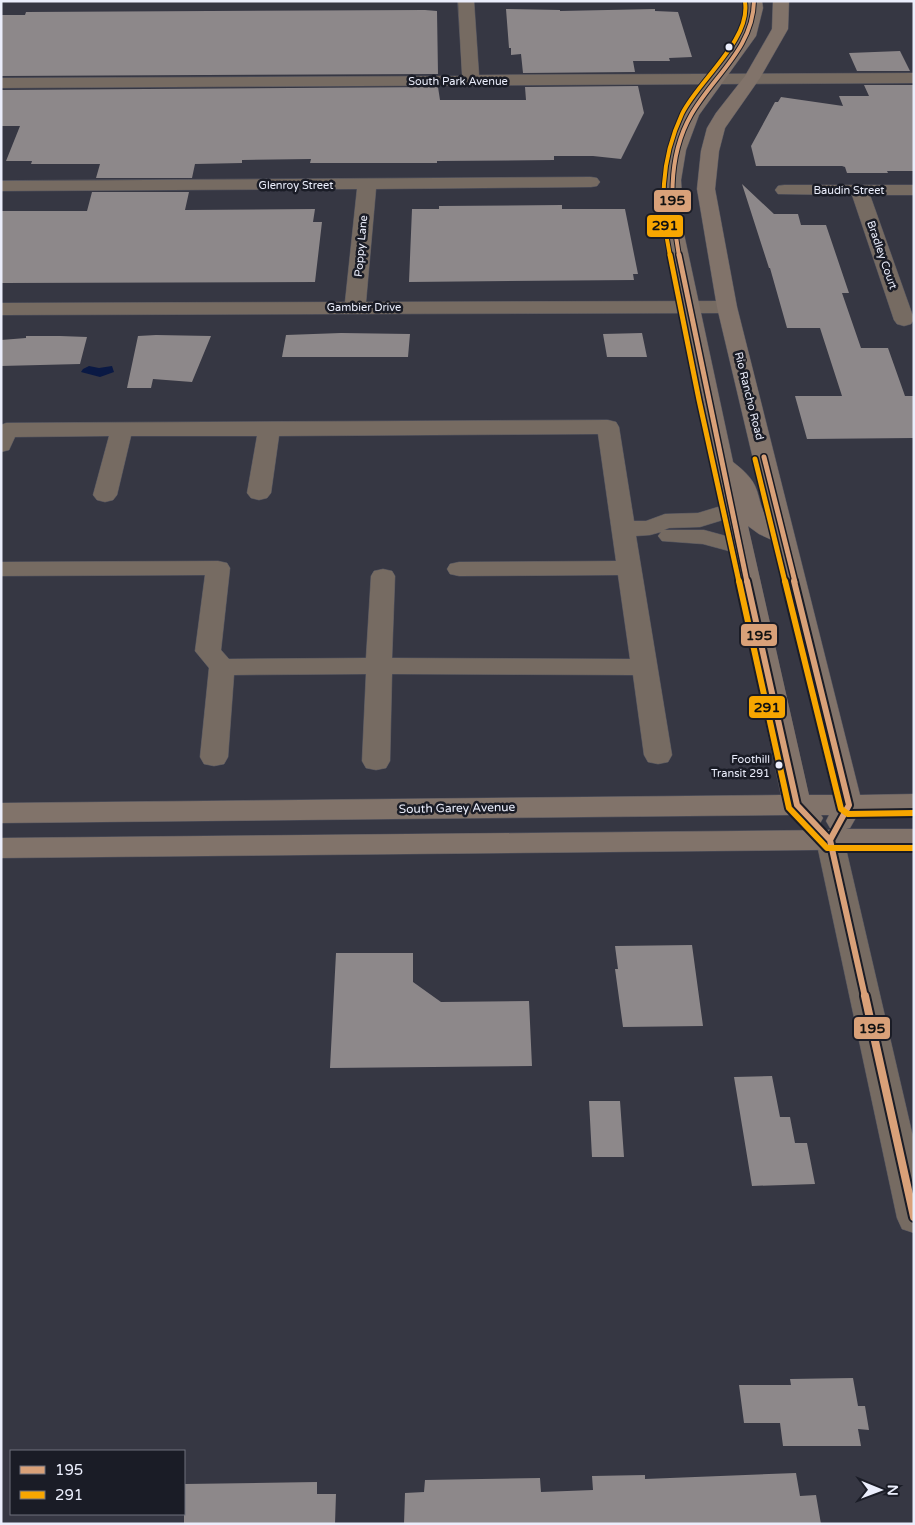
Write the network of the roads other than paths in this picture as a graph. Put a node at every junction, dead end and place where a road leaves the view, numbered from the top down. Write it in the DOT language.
graph roads {
  1 [pos="466,1"];
  2 [pos="754,1"];
  3 [pos="781,1"];
  4 [pos="718,78"];
  5 [pos="752,78"];
  6 [pos="914,78"];
  7 [pos="471,81"];
  8 [pos="1,84"];
  9 [pos="591,182"];
  10 [pos="367,184"];
  11 [pos="1,186"];
  12 [pos="784,190"];
  13 [pos="859,190"];
  14 [pos="914,190"];
  15 [pos="356,307"];
  16 [pos="690,307"];
  17 [pos="727,307"];
  18 [pos="1,310"];
  19 [pos="904,320"];
  20 [pos="704,380"];
  21 [pos="745,380"];
  22 [pos="122,429"];
  23 [pos="269,429"];
  24 [pos="1,446"];
  25 [pos="721,464"];
  26 [pos="259,493"];
  27 [pos="105,494"];
  28 [pos="731,510"];
  29 [pos="650,528"];
  30 [pos="624,529"];
  31 [pos="784,536"];
  32 [pos="740,547"];
  33 [pos="458,568"];
  34 [pos="628,568"];
  35 [pos="1,569"];
  36 [pos="383,576"];
  37 [pos="379,666"];
  38 [pos="222,667"];
  39 [pos="646,667"];
  40 [pos="658,755"];
  41 [pos="214,756"];
  42 [pos="376,761"];
  43 [pos="914,804"];
  44 [pos="797,805"];
  45 [pos="848,805"];
  46 [pos="1,813"];
  47 [pos="914,839"];
  48 [pos="830,840"];
  49 [pos="1,848"];
  50 [pos="914,1218"];
  1 -- 7 [label="street"];
  2 -- 4 [label="main road"];
  3 -- 5 [label="main road, Rio Rancho Road"];
  4 -- 5 [label="street, South Park Avenue"];
  4 -- 7 [label="street, South Park Avenue"];
  4 -- 16 [label="main road"];
  5 -- 6 [label="street, South Park Avenue"];
  5 -- 17 [label="main road, Rio Rancho Road"];
  7 -- 8 [label="street, South Park Avenue"];
  9 -- 10 [label="street, Glenroy Street"];
  10 -- 11 [label="street, Glenroy Street"];
  10 -- 15 [label="street, Poppy Lane"];
  12 -- 13 [label="street, Baudin Street"];
  13 -- 14 [label="street, Baudin Street"];
  13 -- 19 [label="street, Bradley Court"];
  15 -- 16 [label="street, Gambier Drive"];
  15 -- 18 [label="street, Gambier Drive"];
  16 -- 17 [label="street, Gambier Drive"];
  16 -- 20 [label="main road"];
  17 -- 21 [label="main road, Rio Rancho Road"];
  20 -- 21 [label="main road"];
  20 -- 25 [label="main road"];
  21 -- 31 [label="main road, Rio Rancho Road"];
  22 -- 23 [label="street"];
  22 -- 24 [label="street"];
  22 -- 27 [label="street"];
  23 -- 26 [label="street"];
  23 -- 30 [label="street"];
  25 -- 28 [label="main road"];
  25 -- 31 [label="main road"];
  28 -- 29 [label="street"];
  28 -- 32 [label="main road"];
  29 -- 30 [label="street"];
  29 -- 32 [label="street"];
  30 -- 34 [label="street"];
  31 -- 45 [label="main road, Rio Rancho Road"];
  32 -- 44 [label="main road"];
  33 -- 34 [label="street"];
  34 -- 39 [label="street"];
  35 -- 38 [label="street"];
  36 -- 37 [label="street"];
  37 -- 38 [label="street"];
  37 -- 39 [label="street"];
  37 -- 42 [label="street"];
  38 -- 41 [label="street"];
  39 -- 40 [label="street"];
  43 -- 45 [label="main road, South Garey Avenue"];
  44 -- 45 [label="main road, South Garey Avenue"];
  44 -- 46 [label="main road, South Garey Avenue"];
  44 -- 48 [label="main road"];
  45 -- 48 [label="main road"];
  47 -- 48 [label="main road"];
  48 -- 49 [label="main road"];
  48 -- 50 [label="street"];
}
